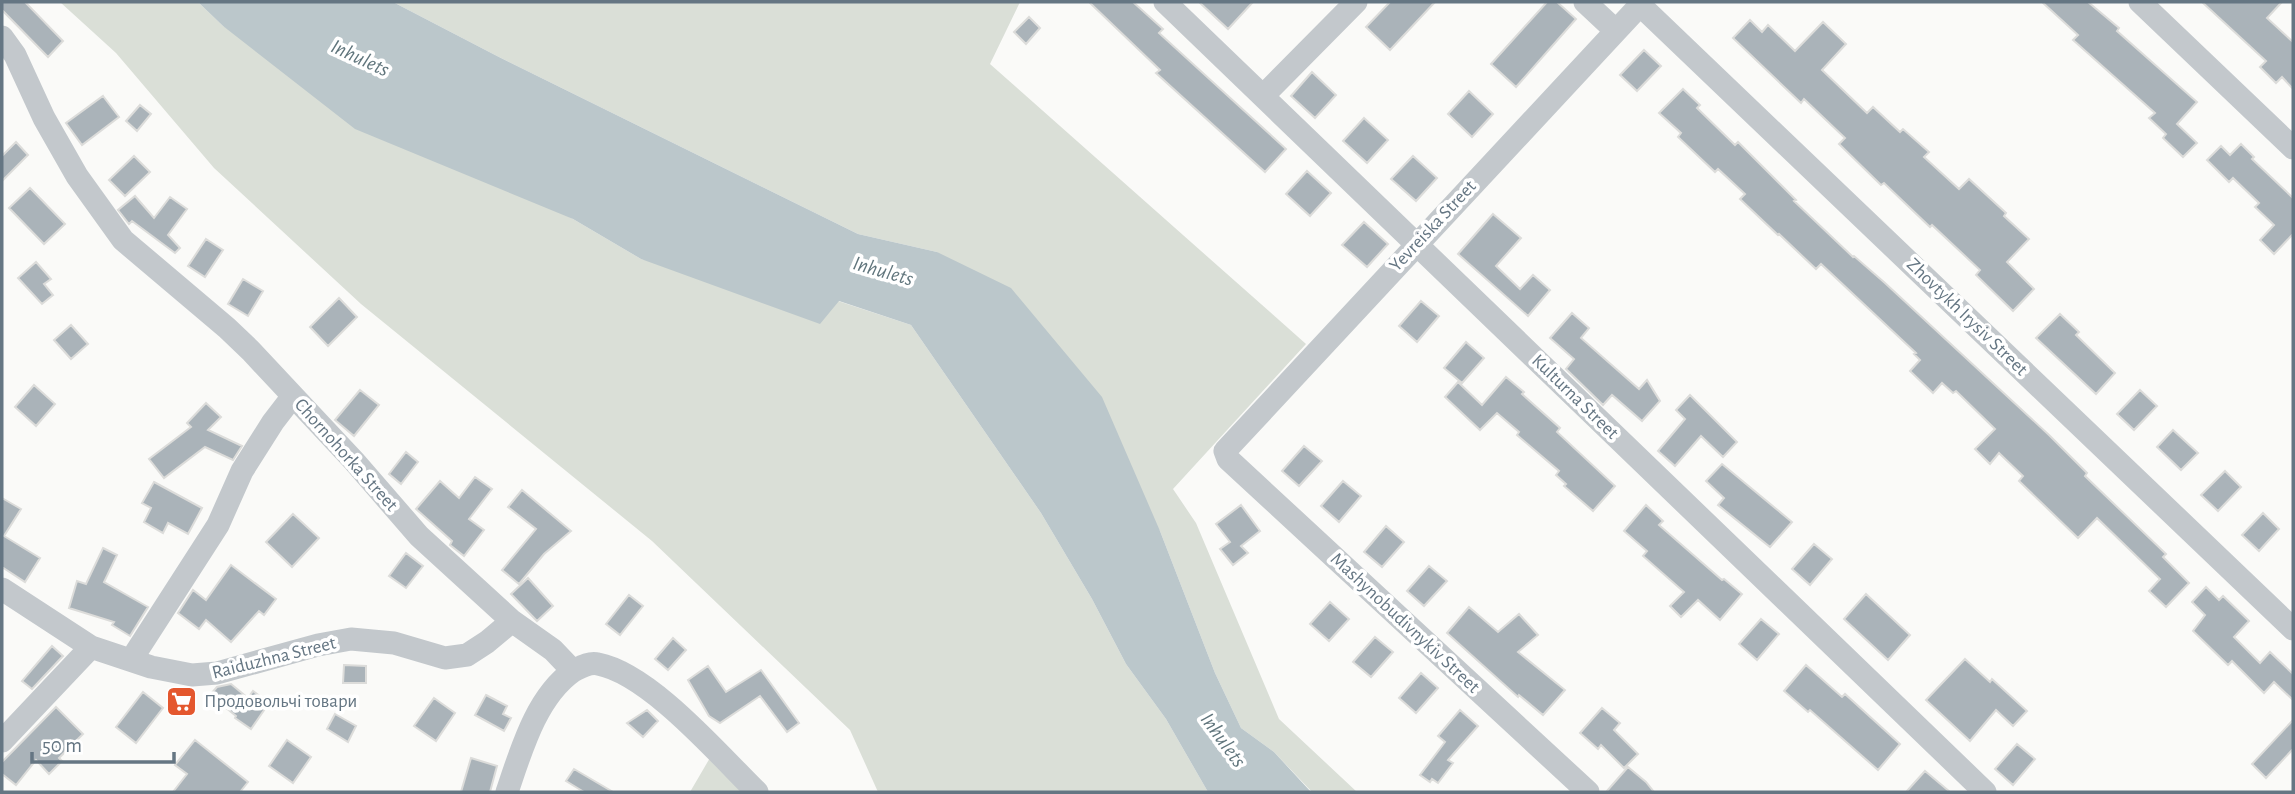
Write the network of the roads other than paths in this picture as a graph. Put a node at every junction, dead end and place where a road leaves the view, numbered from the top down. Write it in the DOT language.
graph roads {
  1 [pos="1164,2"];
  2 [pos="1356,2"];
  3 [pos="1585,2"];
  4 [pos="2140,2"];
  5 [pos="1642,4"];
  6 [pos="1615,30"];
  7 [pos="2,37"];
  8 [pos="1263,96"];
  9 [pos="2293,148"];
  10 [pos="1416,244"];
  11 [pos="293,396"];
  12 [pos="1225,451"];
  13 [pos="2,589"];
  14 [pos="512,621"];
  15 [pos="2293,629"];
  16 [pos="91,647"];
  17 [pos="131,660"];
  18 [pos="573,671"];
  19 [pos="2,741"];
  20 [pos="507,792"];
  21 [pos="757,792"];
  22 [pos="1588,792"];
  23 [pos="1985,792"];
  1 -- 8 [label="street, Kulturna Street"];
  2 -- 8 [label="street"];
  3 -- 6 [label="street"];
  4 -- 9 [label="street"];
  5 -- 6 [label="street, Yevreiska Street"];
  5 -- 15 [label="street, Zhovtykh Irysiv Street"];
  6 -- 10 [label="street, Yevreiska Street"];
  7 -- 11 [label="street, Chornohorka Street"];
  8 -- 10 [label="street, Kulturna Street"];
  10 -- 12 [label="street, Yevreiska Street"];
  10 -- 23 [label="street, Kulturna Street"];
  11 -- 14 [label="street, Chornohorka Street"];
  11 -- 17 [label="street"];
  12 -- 22 [label="street, Mashynobudivnykiv Street"];
  13 -- 16 [label="street, Raiduzhna Street"];
  14 -- 17 [label="street, Raiduzhna Street"];
  14 -- 18 [label="street, Chornohorka Street"];
  16 -- 17 [label="street, Raiduzhna Street"];
  16 -- 19 [label="street"];
  18 -- 20 [label="street"];
  18 -- 21 [label="street"];
}
